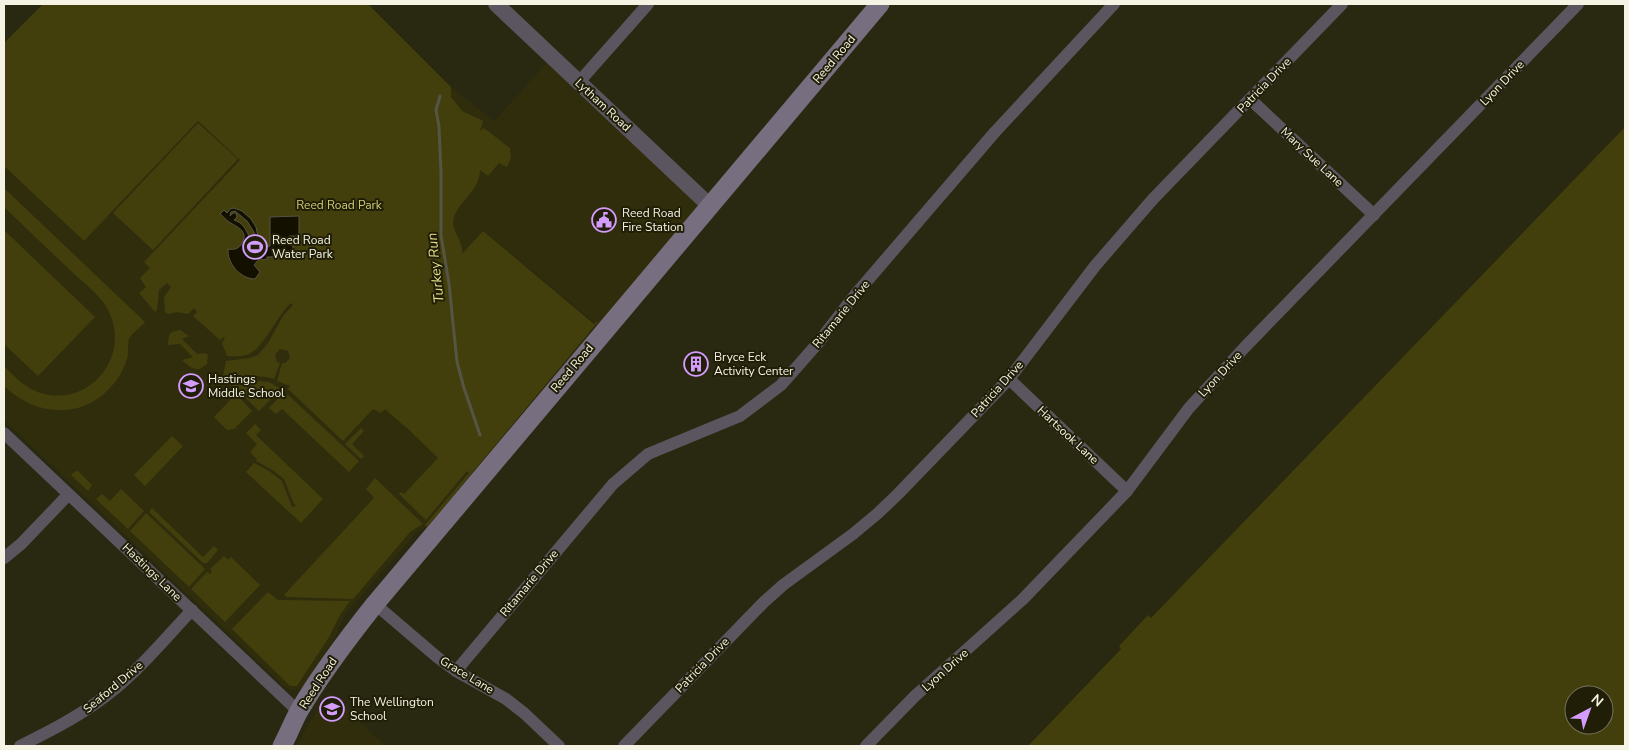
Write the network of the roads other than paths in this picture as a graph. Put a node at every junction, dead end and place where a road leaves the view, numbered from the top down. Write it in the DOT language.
graph roads {
  1 [pos="496,4"];
  2 [pos="648,4"];
  3 [pos="880,4"];
  4 [pos="1114,4"];
  5 [pos="1342,4"];
  6 [pos="1578,4"];
  7 [pos="579,82"];
  8 [pos="1250,99"];
  9 [pos="710,206"];
  10 [pos="1374,215"];
  11 [pos="1009,379"];
  12 [pos="4,433"];
  13 [pos="1127,490"];
  14 [pos="68,494"];
  15 [pos="4,558"];
  16 [pos="375,604"];
  17 [pos="192,610"];
  18 [pos="456,671"];
  19 [pos="299,712"];
  20 [pos="20,746"];
  21 [pos="282,746"];
  22 [pos="558,746"];
  23 [pos="624,746"];
  24 [pos="866,746"];
  1 -- 7 [label="street, Lytham Road"];
  2 -- 7 [label="street"];
  3 -- 9 [label="main road, Reed Road"];
  4 -- 18 [label="street, Ritamarie Drive"];
  5 -- 8 [label="street, Patricia Drive"];
  6 -- 10 [label="street, Lyon Drive"];
  7 -- 9 [label="street, Lytham Road"];
  8 -- 10 [label="street, Mary Sue Lane"];
  8 -- 11 [label="street, Patricia Drive"];
  9 -- 16 [label="main road, Reed Road"];
  10 -- 13 [label="street, Lyon Drive"];
  11 -- 13 [label="street, Hartsook Lane"];
  11 -- 23 [label="street, Patricia Drive"];
  12 -- 14 [label="street, Hastings Lane"];
  13 -- 24 [label="street, Lyon Drive"];
  14 -- 15 [label="street"];
  14 -- 17 [label="street, Hastings Lane"];
  16 -- 18 [label="street, Grace Lane"];
  16 -- 19 [label="main road, Reed Road"];
  17 -- 19 [label="street, Hastings Lane"];
  17 -- 20 [label="street, Seaford Drive"];
  18 -- 22 [label="street, Grace Lane"];
  19 -- 21 [label="main road, Reed Road"];
}
